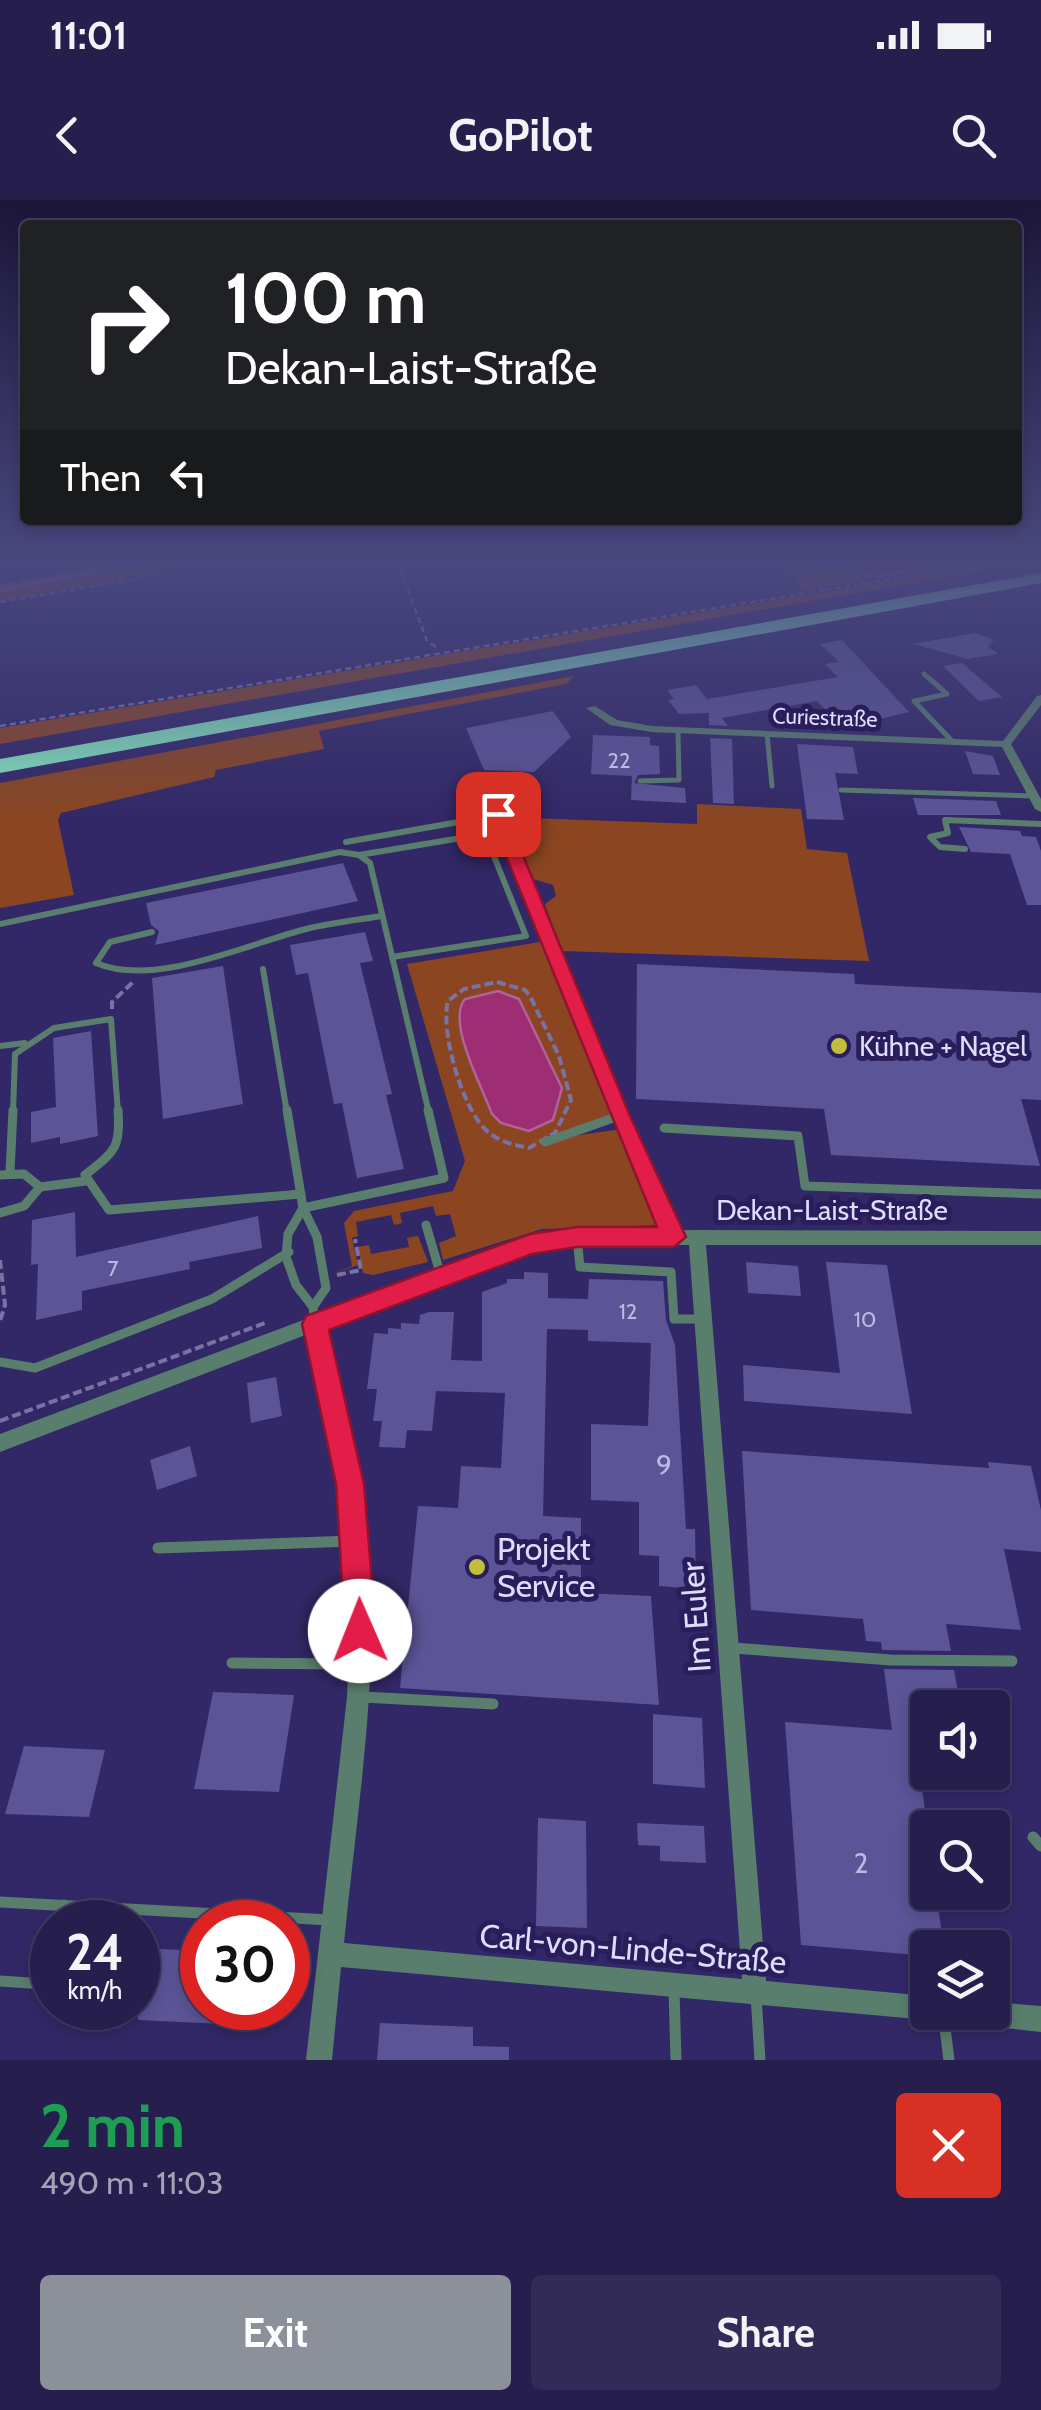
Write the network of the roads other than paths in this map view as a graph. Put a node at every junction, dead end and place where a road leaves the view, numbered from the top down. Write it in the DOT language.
graph roads {
  1 [pos="589,648"];
  2 [pos="655,648"];
  3 [pos="924,674"];
  4 [pos="1041,698"];
  5 [pos="591,708"];
  6 [pos="678,730"];
  7 [pos="767,734"];
  8 [pos="954,742"];
  9 [pos="1006,744"];
  10 [pos="0,753"];
  11 [pos="0,766"];
  12 [pos="640,782"];
  13 [pos="772,786"];
  14 [pos="841,790"];
  15 [pos="1034,796"];
  16 [pos="1041,808"];
  17 [pos="1041,824"];
  18 [pos="346,842"];
  19 [pos="965,849"];
  20 [pos="359,855"];
  21 [pos="382,916"];
  22 [pos="0,924"];
  23 [pos="152,932"];
  24 [pos="392,957"];
  25 [pos="263,970"];
  26 [pos="26,1044"];
  27 [pos="0,1046"];
  28 [pos="619,1116"];
  29 [pos="664,1128"];
  30 [pos="545,1142"];
  31 [pos="5,1174"];
  32 [pos="86,1180"];
  33 [pos="40,1186"];
  34 [pos="300,1194"];
  35 [pos="1041,1194"];
  36 [pos="303,1208"];
  37 [pos="0,1213"];
  38 [pos="426,1225"];
  39 [pos="577,1237"];
  40 [pos="674,1237"];
  41 [pos="697,1237"];
  42 [pos="1041,1238"];
  43 [pos="289,1252"];
  44 [pos="442,1276"];
  45 [pos="314,1316"];
  46 [pos="704,1320"];
  47 [pos="0,1362"];
  48 [pos="0,1444"];
  49 [pos="358,1541"];
  50 [pos="158,1548"];
  51 [pos="729,1648"];
  52 [pos="1012,1662"];
  53 [pos="232,1663"];
  54 [pos="360,1664"];
  55 [pos="358,1697"];
  56 [pos="493,1704"];
  57 [pos="0,1902"];
  58 [pos="30,1903"];
  59 [pos="160,1910"];
  60 [pos="336,1920"];
  61 [pos="332,1954"];
  62 [pos="0,1981"];
  63 [pos="30,1983"];
  64 [pos="674,1985"];
  65 [pos="756,1992"];
  66 [pos="910,2006"];
  67 [pos="1010,2017"];
  68 [pos="1041,2020"];
  69 [pos="945,2030"];
  70 [pos="320,2060"];
  71 [pos="676,2060"];
  72 [pos="760,2060"];
  73 [pos="949,2060"];
  1 -- 10 [label="highway"];
  2 -- 11 [label="highway"];
  3 -- 8 [label="lane"];
  4 -- 9 [label="street"];
  5 -- 6 [label="street, Curiestraße"];
  6 -- 7 [label="street, Curiestraße"];
  6 -- 12 [label="lane"];
  7 -- 8 [label="street, Curiestraße"];
  7 -- 13 [label="lane"];
  8 -- 9 [label="street, Curiestraße"];
  9 -- 15 [label="street"];
  14 -- 15 [label="lane"];
  15 -- 16 [label="street"];
  17 -- 19 [label="lane"];
  18 -- 28 [label="lane"];
  20 -- 21 [label="lane"];
  20 -- 22 [label="lane"];
  20 -- 24 [label="lane"];
  21 -- 23 [label="lane"];
  21 -- 24 [label="lane"];
  24 -- 36 [label="lane"];
  25 -- 34 [label="lane"];
  26 -- 27 [label="lane"];
  26 -- 31 [label="lane"];
  26 -- 32 [label="lane"];
  28 -- 30 [label="lane"];
  28 -- 40 [label="lane"];
  29 -- 35 [label="lane"];
  31 -- 33 [label="lane"];
  32 -- 33 [label="lane"];
  32 -- 34 [label="lane"];
  33 -- 37 [label="lane"];
  34 -- 36 [label="lane"];
  36 -- 43 [label="lane"];
  36 -- 45 [label="lane"];
  38 -- 44 [label="lane"];
  39 -- 40 [label="street, Dekan-Laist-Straße"];
  39 -- 44 [label="street, Dekan-Laist-Straße"];
  39 -- 46 [label="lane"];
  40 -- 41 [label="street, Dekan-Laist-Straße"];
  41 -- 42 [label="street, Dekan-Laist-Straße"];
  41 -- 46 [label="street, Im Euler"];
  43 -- 45 [label="lane"];
  43 -- 47 [label="lane"];
  44 -- 45 [label="street, Dekan-Laist-Straße"];
  45 -- 48 [label="street, Dekan-Laist-Straße"];
  45 -- 49 [label="street"];
  46 -- 51 [label="street, Im Euler"];
  49 -- 50 [label="lane"];
  49 -- 54 [label="street"];
  51 -- 52 [label="lane"];
  51 -- 65 [label="street, Im Euler"];
  53 -- 54 [label="lane"];
  54 -- 55 [label="street"];
  55 -- 56 [label="lane"];
  55 -- 60 [label="street"];
  57 -- 58 [label="lane"];
  59 -- 60 [label="lane"];
  60 -- 61 [label="street"];
  61 -- 64 [label="street, Carl-von-Linde-Straße"];
  61 -- 70 [label="street"];
  62 -- 63 [label="lane"];
  64 -- 65 [label="street, Carl-von-Linde-Straße"];
  64 -- 71 [label="lane"];
  65 -- 66 [label="street, Carl-von-Linde-Straße"];
  65 -- 72 [label="lane"];
  67 -- 68 [label="street"];
  69 -- 73 [label="lane"];
}
